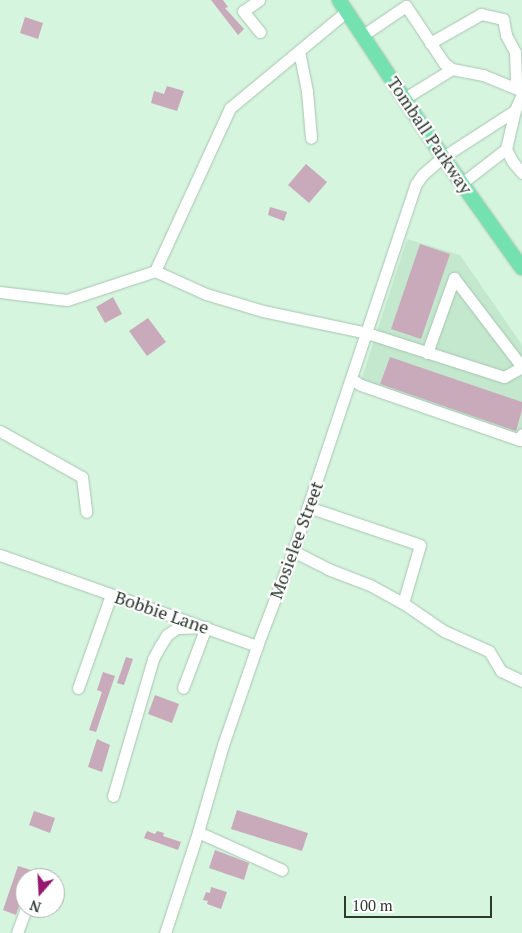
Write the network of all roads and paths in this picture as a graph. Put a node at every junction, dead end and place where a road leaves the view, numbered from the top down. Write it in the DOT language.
graph roads {
  1 [pos="259,0"];
  2 [pos="408,3"];
  3 [pos="343,6"];
  4 [pos="260,32"];
  5 [pos="363,35"];
  6 [pos="430,43"];
  7 [pos="299,51"];
  8 [pos="452,69"];
  9 [pos="520,91"];
  10 [pos="404,98"];
  11 [pos="514,112"];
  12 [pos="311,138"];
  13 [pos="506,148"];
  14 [pos="443,157"];
  15 [pos="522,173"];
  16 [pos="462,183"];
  17 [pos="522,268"];
  18 [pos="155,271"];
  19 [pos="0,292"];
  20 [pos="367,333"];
  21 [pos="427,353"];
  22 [pos="522,367"];
  23 [pos="351,379"];
  24 [pos="0,431"];
  25 [pos="522,434"];
  26 [pos="308,507"];
  27 [pos="86,512"];
  28 [pos="293,551"];
  29 [pos="0,554"];
  30 [pos="111,595"];
  31 [pos="403,603"];
  32 [pos="206,627"];
  33 [pos="257,646"];
  34 [pos="522,681"];
  35 [pos="78,688"];
  36 [pos="183,688"];
  37 [pos="113,796"];
  38 [pos="198,832"];
  39 [pos="282,870"];
  40 [pos="22,918"];
  41 [pos="17,933"];
  42 [pos="165,933"];
  1 -- 4 [label="street"];
  2 -- 5 [label="street"];
  2 -- 6 [label="street"];
  3 -- 5 [label="main road, Tomball Parkway"];
  3 -- 7 [label="street"];
  5 -- 10 [label="main road, Tomball Parkway"];
  6 -- 8 [label="street"];
  6 -- 9 [label="street"];
  7 -- 12 [label="street"];
  7 -- 18 [label="street"];
  8 -- 9 [label="street"];
  8 -- 10 [label="street"];
  9 -- 11 [label="street"];
  10 -- 14 [label="main road, Tomball Parkway"];
  11 -- 13 [label="street"];
  11 -- 14 [label="street, Mosielee Street"];
  13 -- 15 [label="street"];
  13 -- 16 [label="street"];
  14 -- 16 [label="main road, Tomball Parkway"];
  14 -- 20 [label="street, Mosielee Street"];
  16 -- 17 [label="main road, Tomball Parkway"];
  18 -- 19 [label="street"];
  18 -- 20 [label="street"];
  20 -- 21 [label="street"];
  20 -- 23 [label="street, Mosielee Street"];
  21 -- 22 [label="street"];
  21 -- 22 [label="street"];
  23 -- 25 [label="street"];
  23 -- 26 [label="street, Mosielee Street"];
  24 -- 27 [label="street"];
  26 -- 28 [label="street, Mosielee Street"];
  26 -- 31 [label="street"];
  28 -- 31 [label="street"];
  28 -- 33 [label="street, Mosielee Street"];
  29 -- 30 [label="street, Bobbie Lane"];
  30 -- 32 [label="street, Bobbie Lane"];
  30 -- 35 [label="street"];
  31 -- 34 [label="street"];
  32 -- 33 [label="street, Bobbie Lane"];
  32 -- 36 [label="street"];
  32 -- 37 [label="street"];
  33 -- 38 [label="street, Mosielee Street"];
  38 -- 39 [label="street"];
  38 -- 42 [label="street, Mosielee Street"];
  40 -- 41 [label="street"];
}
